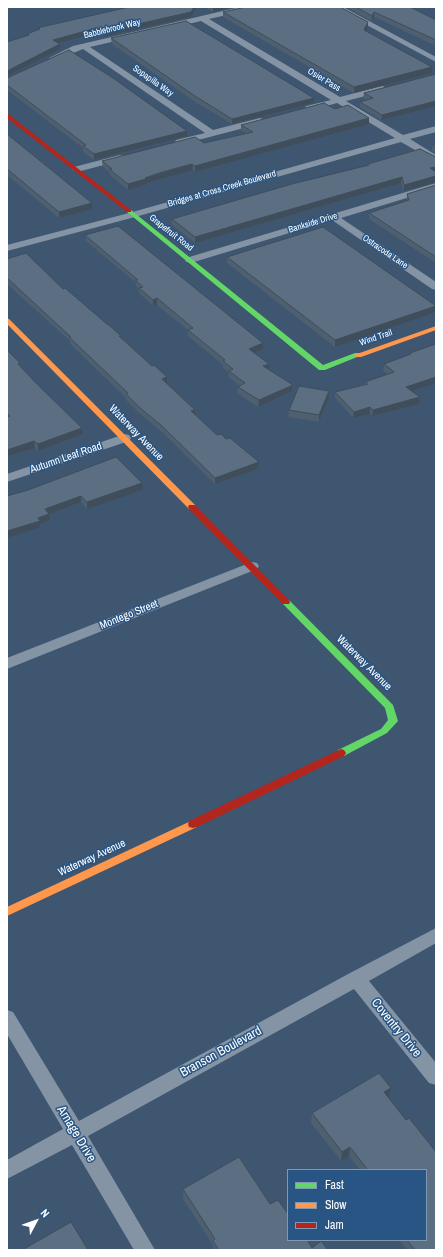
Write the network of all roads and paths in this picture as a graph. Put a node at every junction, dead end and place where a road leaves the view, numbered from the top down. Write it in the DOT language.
graph roads {
  1 [pos="250,7"];
  2 [pos="337,7"];
  3 [pos="202,18"];
  4 [pos="84,46"];
  5 [pos="436,60"];
  6 [pos="42,63"];
  7 [pos="391,87"];
  8 [pos="339,101"];
  9 [pos="301,110"];
  10 [pos="7,115"];
  11 [pos="271,118"];
  12 [pos="436,129"];
  13 [pos="211,133"];
  14 [pos="403,138"];
  15 [pos="166,145"];
  16 [pos="129,155"];
  17 [pos="436,159"];
  18 [pos="77,169"];
  19 [pos="436,186"];
  20 [pos="132,215"];
  21 [pos="333,217"];
  22 [pos="7,248"];
  23 [pos="190,260"];
  24 [pos="436,287"];
  25 [pos="7,320"];
  26 [pos="436,328"];
  27 [pos="322,368"];
  28 [pos="125,438"];
  29 [pos="7,478"];
  30 [pos="252,566"];
  31 [pos="7,664"];
  32 [pos="7,912"];
  33 [pos="436,935"];
  34 [pos="356,978"];
  35 [pos="7,1018"];
  36 [pos="436,1077"];
  37 [pos="75,1133"];
  38 [pos="7,1170"];
  39 [pos="145,1250"];
  1 -- 3 [label="street, Babblebrook Way"];
  2 -- 5 [label="street"];
  3 -- 4 [label="street, Babblebrook Way"];
  3 -- 8 [label="street, Osier Pass"];
  4 -- 6 [label="street, Babblebrook Way"];
  4 -- 13 [label="street, Sopapilla Way"];
  7 -- 8 [label="street"];
  8 -- 9 [label="street"];
  8 -- 14 [label="street, Osier Pass"];
  10 -- 18 [label="street, Grapefruit Road"];
  11 -- 13 [label="street"];
  12 -- 14 [label="street, Bridges at Cross Creek Boulevard"];
  13 -- 15 [label="street"];
  14 -- 17 [label="street, Osier Pass"];
  14 -- 20 [label="street, Bridges at Cross Creek Boulevard"];
  16 -- 18 [label="street"];
  18 -- 20 [label="street, Grapefruit Road"];
  19 -- 21 [label="street, Bankside Drive"];
  20 -- 22 [label="street, Bridges at Cross Creek Boulevard"];
  20 -- 23 [label="street, Grapefruit Road"];
  21 -- 23 [label="street, Bankside Drive"];
  21 -- 24 [label="street, Ostracoda Lane"];
  23 -- 27 [label="street, Grapefruit Road"];
  25 -- 28 [label="street, Waterway Avenue"];
  26 -- 27 [label="street, Wind Trail"];
  28 -- 29 [label="street, Autumn Leaf Road"];
  28 -- 30 [label="street, Waterway Avenue"];
  30 -- 31 [label="street, Montego Street"];
  30 -- 32 [label="street, Waterway Avenue"];
  33 -- 34 [label="street, Branson Boulevard"];
  34 -- 36 [label="street, Coventry Drive"];
  34 -- 37 [label="street, Branson Boulevard"];
  35 -- 37 [label="street, Arnage Drive"];
  37 -- 38 [label="street, Branson Boulevard"];
  37 -- 39 [label="street, Arnage Drive"];
}
